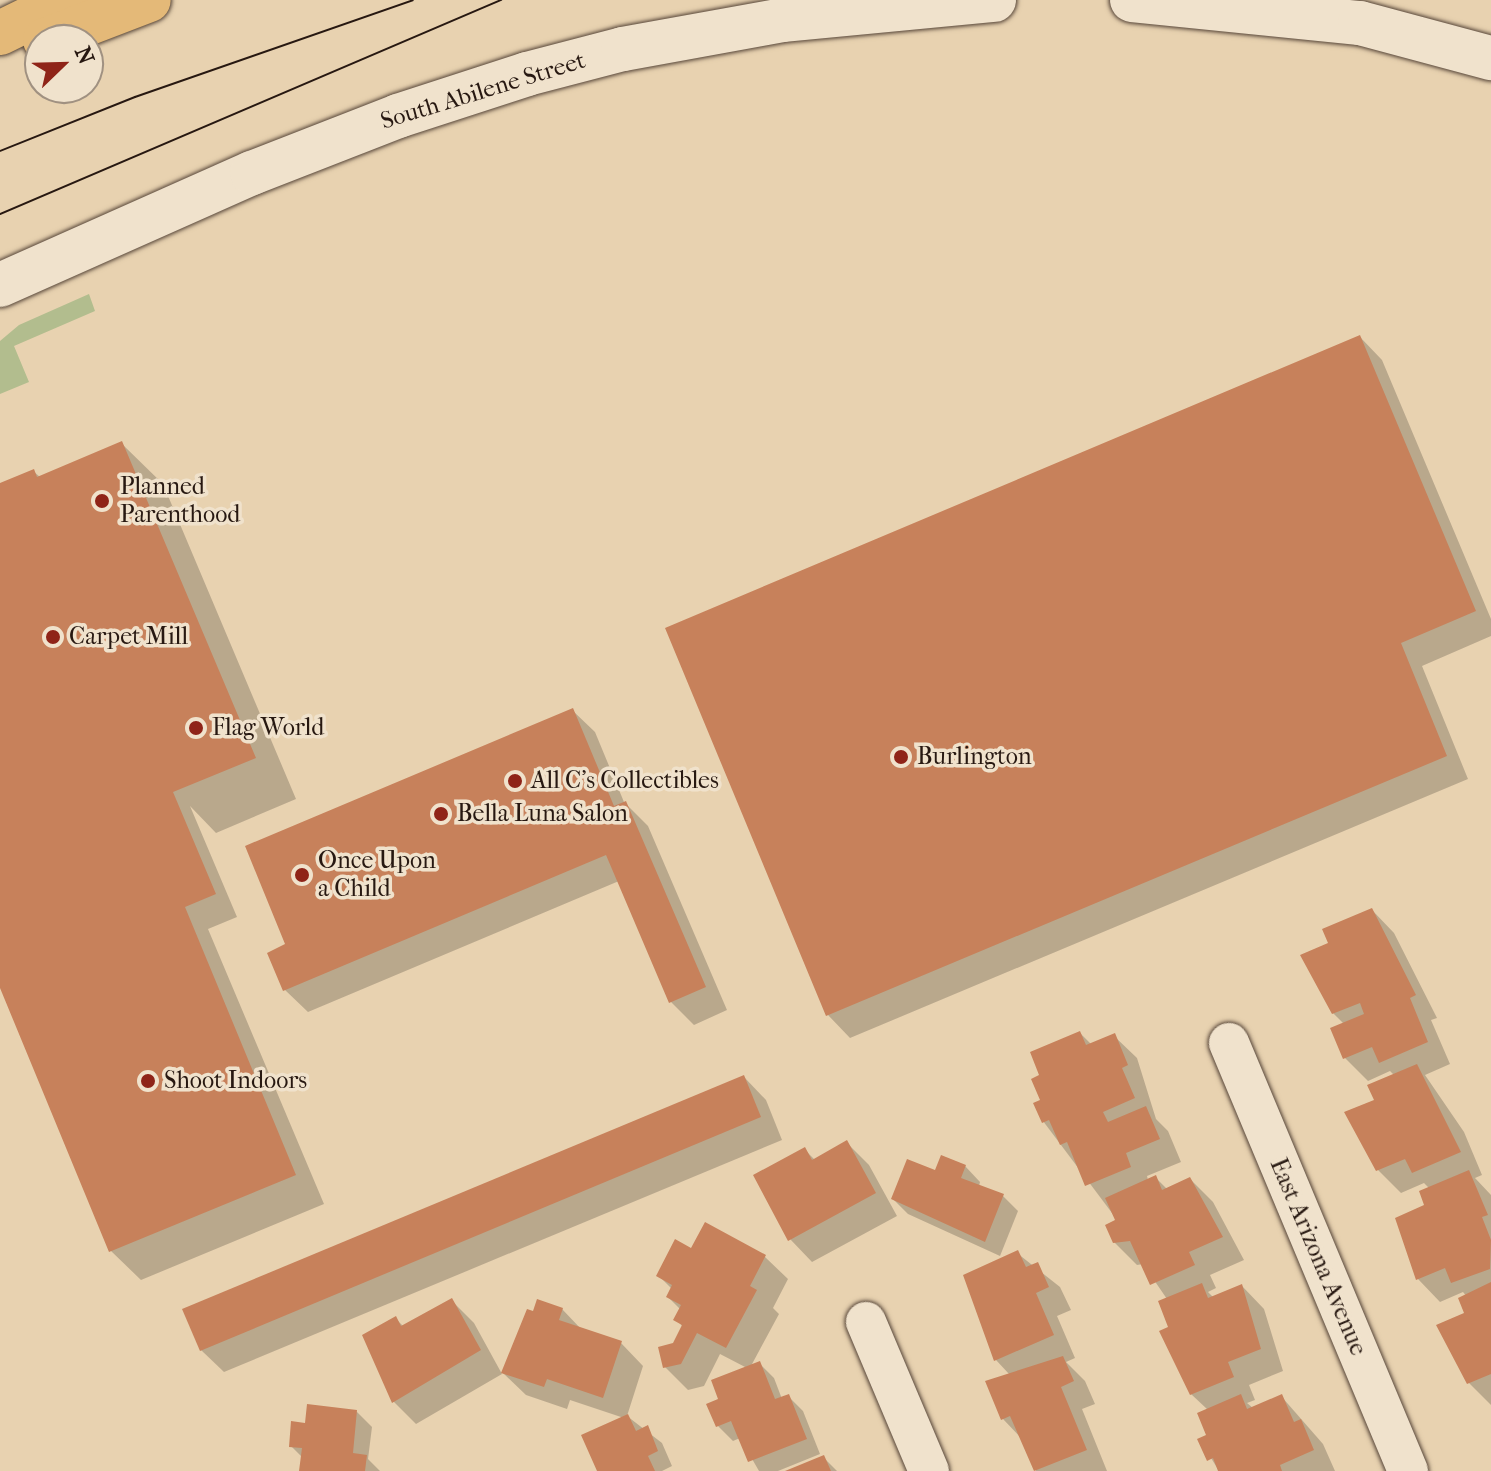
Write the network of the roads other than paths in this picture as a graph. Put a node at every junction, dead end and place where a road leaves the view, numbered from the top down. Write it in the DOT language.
graph roads {
  1 [pos="67,0"];
  2 [pos="149,0"];
  3 [pos="994,0"];
  4 [pos="1132,0"];
  5 [pos="87,24"];
  6 [pos="0,33"];
  7 [pos="24,48"];
  8 [pos="0,57"];
  9 [pos="1491,58"];
  10 [pos="0,285"];
  11 [pos="1229,1043"];
  12 [pos="866,1322"];
  13 [pos="929,1471"];
  14 [pos="1408,1471"];
  1 -- 6 [label="highway"];
  2 -- 5 [label="highway"];
  3 -- 10 [label="street, South Abilene Street"];
  4 -- 9 [label="street"];
  7 -- 8 [label="highway"];
  11 -- 14 [label="street, East Arizona Avenue"];
  12 -- 13 [label="street"];
}
